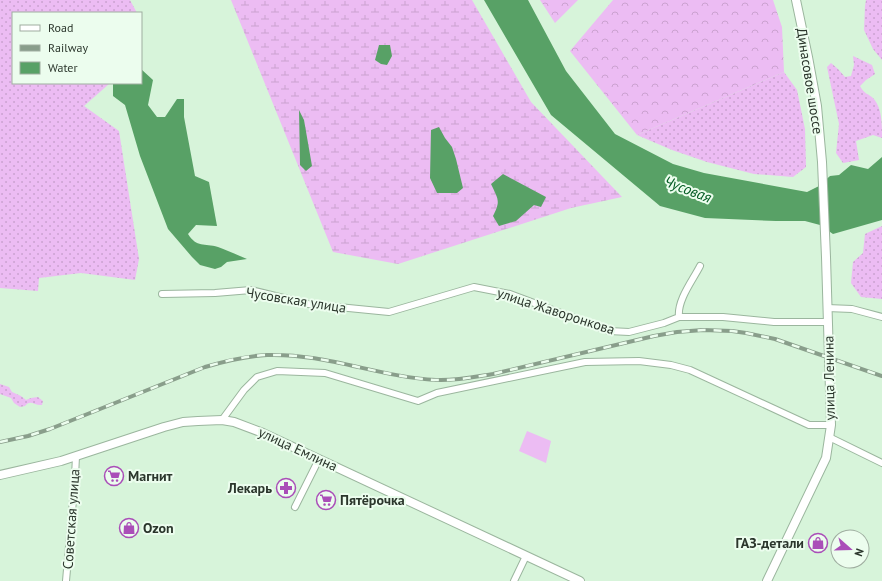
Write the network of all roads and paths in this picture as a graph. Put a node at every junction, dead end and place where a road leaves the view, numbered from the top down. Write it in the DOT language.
graph roads {
  1 [pos="796,0"];
  2 [pos="822,162"];
  3 [pos="700,266"];
  4 [pos="474,287"];
  5 [pos="162,294"];
  6 [pos="827,308"];
  7 [pos="679,316"];
  8 [pos="882,316"];
  9 [pos="828,322"];
  10 [pos="222,420"];
  11 [pos="830,425"];
  12 [pos="829,438"];
  13 [pos="76,456"];
  14 [pos="319,459"];
  15 [pos="882,463"];
  16 [pos="0,475"];
  17 [pos="295,507"];
  18 [pos="526,556"];
  19 [pos="66,581"];
  20 [pos="514,581"];
  21 [pos="580,581"];
  22 [pos="767,581"];
  1 -- 2 [label="street, Динасовое шоссе"];
  2 -- 6 [label="street, улица Ленина"];
  3 -- 7 [label="street"];
  4 -- 5 [label="street, Чусовская улица"];
  4 -- 7 [label="street, улица Жаворонкова"];
  6 -- 8 [label="street"];
  6 -- 9 [label="street, улица Ленина"];
  7 -- 9 [label="street, улица Жаворонкова"];
  9 -- 11 [label="street, улица Ленина"];
  10 -- 11 [label="street"];
  10 -- 13 [label="street, улица Емлина"];
  10 -- 14 [label="street, улица Емлина"];
  11 -- 12 [label="street, улица Ленина"];
  12 -- 15 [label="street"];
  12 -- 22 [label="street, улица Ленина"];
  13 -- 16 [label="street, улица Емлина"];
  13 -- 19 [label="street, Советская улица"];
  14 -- 17 [label="street"];
  14 -- 18 [label="street, улица Емлина"];
  18 -- 20 [label="street"];
  18 -- 21 [label="street, улица Емлина"];
}
